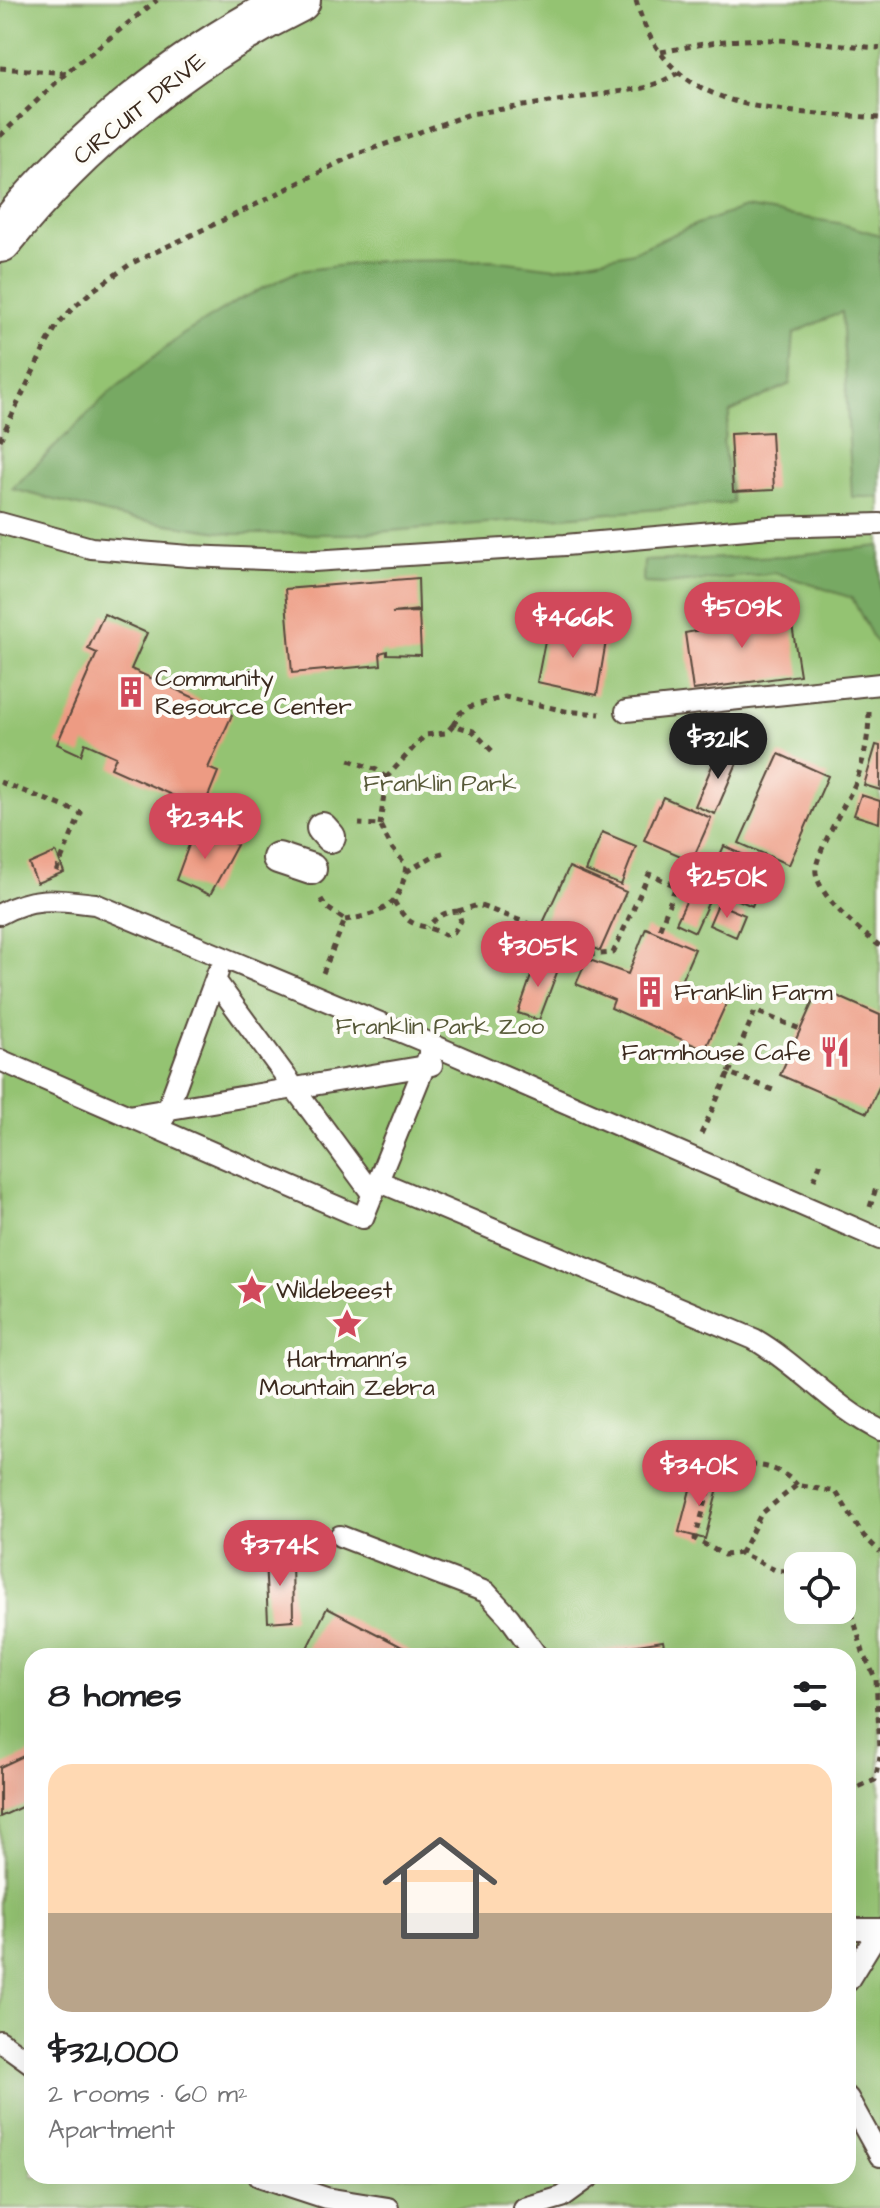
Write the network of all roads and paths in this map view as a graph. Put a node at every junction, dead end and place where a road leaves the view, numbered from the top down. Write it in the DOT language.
graph roads {
  1 [pos="157,0"];
  2 [pos="298,0"];
  3 [pos="636,0"];
  4 [pos="880,48"];
  5 [pos="660,52"];
  6 [pos="0,68"];
  7 [pos="66,73"];
  8 [pos="678,73"];
  9 [pos="880,118"];
  10 [pos="0,136"];
  11 [pos="0,240"];
  12 [pos="0,440"];
  13 [pos="0,523"];
  14 [pos="880,524"];
  15 [pos="877,685"];
  16 [pos="626,711"];
  17 [pos="453,725"];
  18 [pos="495,754"];
  19 [pos="349,760"];
  20 [pos="386,778"];
  21 [pos="0,782"];
  22 [pos="380,825"];
  23 [pos="326,832"];
  24 [pos="446,852"];
  25 [pos="278,858"];
  26 [pos="311,869"];
  27 [pos="405,872"];
  28 [pos="45,899"];
  29 [pos="394,901"];
  30 [pos="458,911"];
  31 [pos="0,914"];
  32 [pos="345,920"];
  33 [pos="427,927"];
  34 [pos="658,933"];
  35 [pos="880,946"];
  36 [pos="223,957"];
  37 [pos="215,980"];
  38 [pos="317,997"];
  39 [pos="800,1029"];
  40 [pos="433,1045"];
  41 [pos="0,1060"];
  42 [pos="466,1060"];
  43 [pos="424,1066"];
  44 [pos="729,1073"];
  45 [pos="294,1088"];
  46 [pos="773,1090"];
  47 [pos="167,1110"];
  48 [pos="128,1116"];
  49 [pos="160,1129"];
  50 [pos="691,1157"];
  51 [pos="375,1188"];
  52 [pos="880,1239"];
  53 [pos="880,1430"];
  54 [pos="797,1485"];
  55 [pos="340,1536"];
  56 [pos="880,1552"];
  57 [pos="741,1553"];
  58 [pos="784,1571"];
  59 [pos="855,1624"];
  60 [pos="531,1648"];
  61 [pos="880,1749"];
  62 [pos="880,1757"];
  63 [pos="856,1788"];
  64 [pos="856,1929"];
  65 [pos="856,1968"];
  66 [pos="0,2041"];
  67 [pos="24,2058"];
  68 [pos="856,2112"];
  69 [pos="880,2156"];
  70 [pos="283,2184"];
  71 [pos="580,2184"];
  72 [pos="388,2208"];
  73 [pos="524,2208"];
  1 -- 7 [label="path"];
  2 -- 11 [label="main road, CIRCUIT DRIVE"];
  3 -- 5 [label="path"];
  4 -- 5 [label="path"];
  5 -- 8 [label="path"];
  6 -- 7 [label="path"];
  7 -- 10 [label="path"];
  8 -- 9 [label="path"];
  8 -- 12 [label="path"];
  13 -- 14 [label="lane"];
  15 -- 16 [label="lane"];
  15 -- 35 [label="path"];
  16 -- 17 [label="path"];
  17 -- 18 [label="path"];
  17 -- 20 [label="path"];
  19 -- 20 [label="path"];
  20 -- 22 [label="path"];
  21 -- 28 [label="path"];
  22 -- 23 [label="path"];
  22 -- 27 [label="path"];
  24 -- 27 [label="path"];
  25 -- 26 [label="street"];
  26 -- 32 [label="path"];
  27 -- 29 [label="path"];
  28 -- 31 [label="lane"];
  28 -- 36 [label="lane"];
  29 -- 32 [label="path"];
  29 -- 33 [label="path"];
  30 -- 33 [label="path"];
  30 -- 33 [label="path"];
  30 -- 34 [label="path"];
  32 -- 38 [label="path"];
  36 -- 37 [label="lane"];
  36 -- 38 [label="lane"];
  37 -- 45 [label="lane"];
  37 -- 47 [label="lane"];
  38 -- 40 [label="lane"];
  39 -- 44 [label="path"];
  40 -- 42 [label="lane"];
  40 -- 43 [label="lane"];
  41 -- 48 [label="lane"];
  42 -- 43 [label="lane"];
  42 -- 50 [label="lane"];
  43 -- 45 [label="lane"];
  43 -- 51 [label="lane"];
  44 -- 46 [label="path"];
  44 -- 50 [label="path"];
  45 -- 47 [label="lane"];
  45 -- 51 [label="lane"];
  47 -- 48 [label="lane"];
  47 -- 49 [label="lane"];
  48 -- 49 [label="lane"];
  49 -- 51 [label="lane"];
  50 -- 52 [label="lane"];
  51 -- 53 [label="lane"];
  54 -- 56 [label="path"];
  54 -- 57 [label="path"];
  54 -- 57 [label="path"];
  55 -- 60 [label="lane"];
  57 -- 58 [label="path"];
  59 -- 61 [label="path"];
  62 -- 63 [label="path"];
  64 -- 65 [label="lane"];
  66 -- 67 [label="lane"];
  68 -- 69 [label="lane"];
  70 -- 72 [label="lane"];
  71 -- 73 [label="lane"];
}
